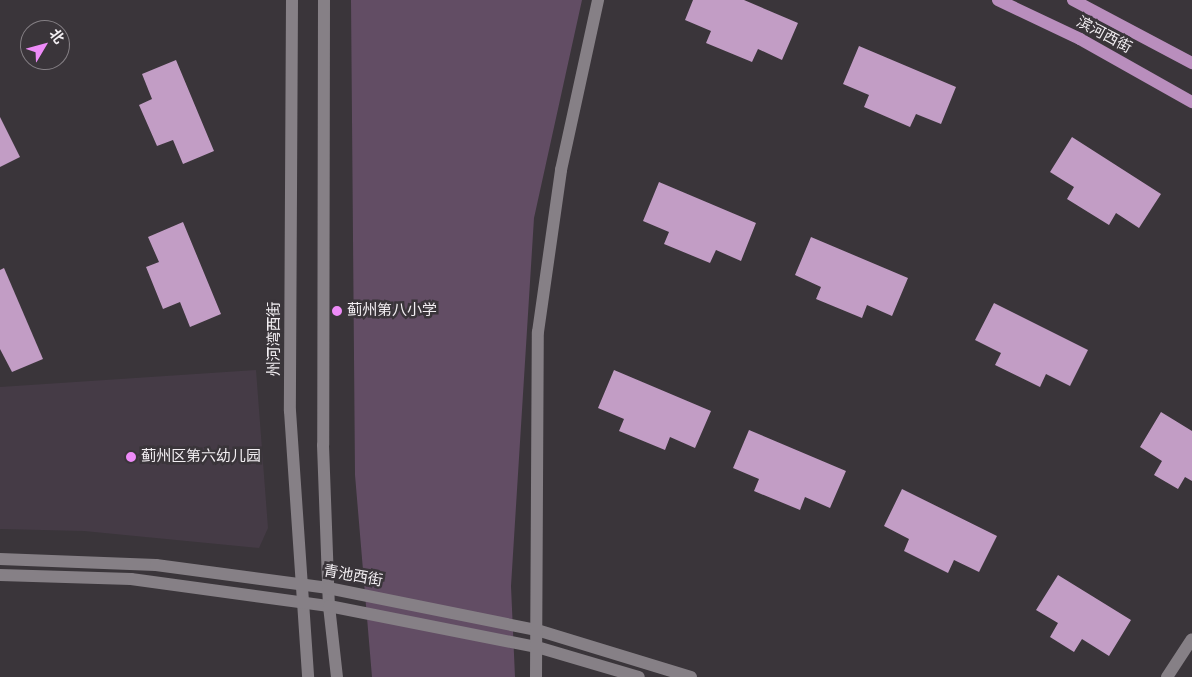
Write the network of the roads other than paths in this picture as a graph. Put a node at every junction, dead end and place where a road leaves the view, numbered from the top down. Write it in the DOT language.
graph roads {
  1 [pos="292,0"];
  2 [pos="324,0"];
  3 [pos="598,0"];
  4 [pos="998,0"];
  5 [pos="1073,0"];
  6 [pos="1192,63"];
  7 [pos="1192,102"];
  8 [pos="0,559"];
  9 [pos="0,575"];
  10 [pos="299,583"];
  11 [pos="328,588"];
  12 [pos="300,602"];
  13 [pos="329,606"];
  14 [pos="537,630"];
  15 [pos="1192,639"];
  16 [pos="537,647"];
  17 [pos="308,677"];
  18 [pos="337,677"];
  19 [pos="536,677"];
  20 [pos="639,677"];
  21 [pos="691,677"];
  22 [pos="1167,677"];
  1 -- 10 [label="street, 州河湾西街"];
  2 -- 11 [label="street"];
  3 -- 14 [label="street"];
  4 -- 7 [label="main road, 滨河西街"];
  5 -- 6 [label="main road, 滨河西街"];
  8 -- 10 [label="street, 青池西街"];
  9 -- 12 [label="street"];
  10 -- 11 [label="street, 青池西街"];
  10 -- 12 [label="street, 州河湾西街"];
  11 -- 13 [label="street"];
  11 -- 14 [label="street, 青池西街"];
  12 -- 13 [label="street"];
  12 -- 17 [label="street, 州河湾西街"];
  13 -- 16 [label="street"];
  13 -- 18 [label="street"];
  14 -- 16 [label="street"];
  14 -- 21 [label="street, 青池西街"];
  15 -- 22 [label="street"];
  16 -- 19 [label="street"];
  16 -- 20 [label="street"];
}
